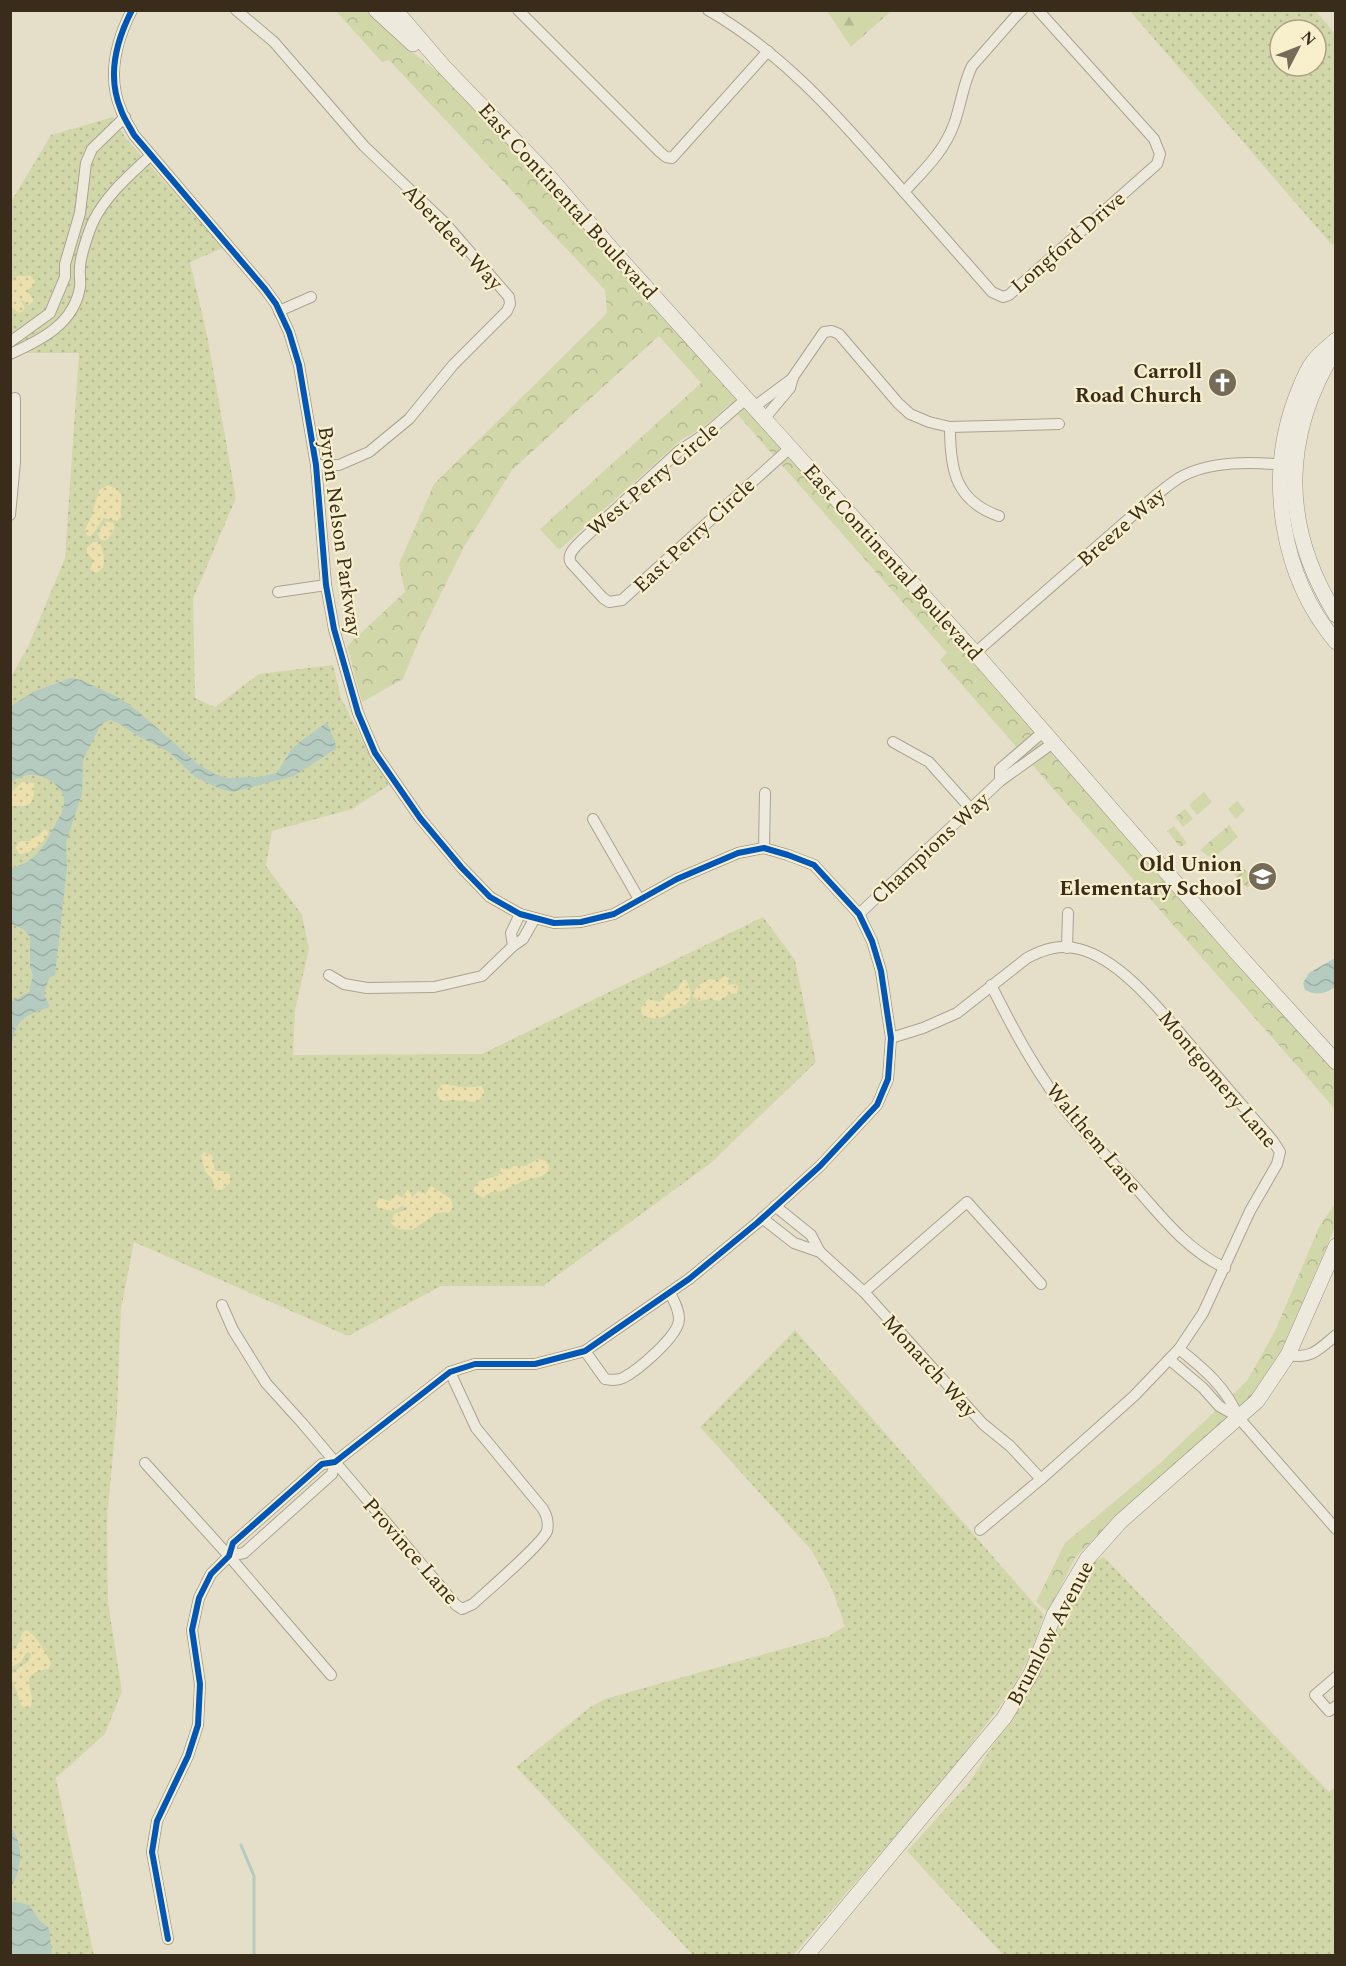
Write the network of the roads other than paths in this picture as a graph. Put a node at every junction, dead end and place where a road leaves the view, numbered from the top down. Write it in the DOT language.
graph roads {
  1 [pos="132,10"];
  2 [pos="236,10"];
  3 [pos="376,10"];
  4 [pos="394,10"];
  5 [pos="518,10"];
  6 [pos="708,10"];
  7 [pos="1022,10"];
  8 [pos="1038,10"];
  9 [pos="768,51"];
  10 [pos="444,67"];
  11 [pos="125,117"];
  12 [pos="151,155"];
  13 [pos="904,192"];
  14 [pos="311,297"];
  15 [pos="279,311"];
  16 [pos="1335,340"];
  17 [pos="10,342"];
  18 [pos="1335,348"];
  19 [pos="10,354"];
  20 [pos="15,398"];
  21 [pos="755,408"];
  22 [pos="1059,424"];
  23 [pos="950,427"];
  24 [pos="790,448"];
  25 [pos="316,465"];
  26 [pos="1287,465"];
  27 [pos="10,515"];
  28 [pos="999,516"];
  29 [pos="571,563"];
  30 [pos="326,585"];
  31 [pos="278,592"];
  32 [pos="1335,615"];
  33 [pos="1335,642"];
  34 [pos="975,654"];
  35 [pos="1048,738"];
  36 [pos="893,742"];
  37 [pos="765,793"];
  38 [pos="971,809"];
  39 [pos="593,819"];
  40 [pos="764,848"];
  41 [pos="639,899"];
  42 [pos="1068,913"];
  43 [pos="520,914"];
  44 [pos="859,914"];
  45 [pos="535,918"];
  46 [pos="513,946"];
  47 [pos="1067,948"];
  48 [pos="329,975"];
  49 [pos="991,985"];
  50 [pos="891,1038"];
  51 [pos="1335,1062"];
  52 [pos="775,1206"];
  53 [pos="762,1218"];
  54 [pos="1335,1246"];
  55 [pos="819,1252"];
  56 [pos="1225,1268"];
  57 [pos="1041,1284"];
  58 [pos="864,1292"];
  59 [pos="670,1293"];
  60 [pos="222,1305"];
  61 [pos="1335,1335"];
  62 [pos="1179,1349"];
  63 [pos="585,1351"];
  64 [pos="1288,1355"];
  65 [pos="1170,1360"];
  66 [pos="450,1372"];
  67 [pos="1238,1417"];
  68 [pos="335,1462"];
  69 [pos="145,1463"];
  70 [pos="1041,1479"];
  71 [pos="278,1503"];
  72 [pos="288,1514"];
  73 [pos="980,1530"];
  74 [pos="1335,1530"];
  75 [pos="229,1556"];
  76 [pos="331,1675"];
  77 [pos="1335,1677"];
  78 [pos="1335,1706"];
  79 [pos="168,1939"];
  80 [pos="806,1956"];
  1 -- 11 [label="street, Byron Nelson Parkway"];
  2 -- 25 [label="street, Aberdeen Way"];
  3 -- 10 [label="main road, East Continental Boulevard"];
  4 -- 10 [label="main road, East Continental Boulevard"];
  5 -- 9 [label="street"];
  6 -- 9 [label="street, Longford Drive"];
  7 -- 13 [label="street"];
  8 -- 13 [label="street, Longford Drive"];
  9 -- 13 [label="street, Longford Drive"];
  10 -- 21 [label="main road, East Continental Boulevard"];
  11 -- 12 [label="street, Byron Nelson Parkway"];
  11 -- 17 [label="street"];
  12 -- 15 [label="street, Byron Nelson Parkway"];
  12 -- 19 [label="street"];
  14 -- 15 [label="street"];
  15 -- 25 [label="street, Byron Nelson Parkway"];
  16 -- 26 [label="main road"];
  18 -- 26 [label="main road"];
  20 -- 27 [label="street"];
  21 -- 23 [label="street"];
  21 -- 24 [label="main road, East Continental Boulevard"];
  21 -- 29 [label="street, West Perry Circle"];
  22 -- 23 [label="street"];
  23 -- 28 [label="street"];
  24 -- 29 [label="street, East Perry Circle"];
  24 -- 34 [label="main road, East Continental Boulevard"];
  25 -- 30 [label="street, Byron Nelson Parkway"];
  26 -- 32 [label="main road"];
  26 -- 33 [label="main road"];
  26 -- 34 [label="street, Breeze Way"];
  30 -- 31 [label="street"];
  30 -- 43 [label="street, Byron Nelson Parkway"];
  34 -- 35 [label="main road, East Continental Boulevard"];
  35 -- 38 [label="street, Champions Way"];
  35 -- 51 [label="main road, East Continental Boulevard"];
  36 -- 38 [label="street"];
  37 -- 40 [label="street"];
  38 -- 44 [label="street, Champions Way"];
  39 -- 41 [label="street"];
  40 -- 41 [label="street, Byron Nelson Parkway"];
  40 -- 44 [label="street"];
  41 -- 45 [label="street, Byron Nelson Parkway"];
  42 -- 47 [label="street"];
  43 -- 45 [label="street, Byron Nelson Parkway"];
  43 -- 46 [label="street"];
  44 -- 50 [label="street"];
  45 -- 46 [label="street"];
  46 -- 48 [label="street"];
  47 -- 49 [label="street, Montgomery Lane"];
  47 -- 56 [label="street, Montgomery Lane"];
  49 -- 50 [label="street, Montgomery Lane"];
  49 -- 56 [label="street, Walthem Lane"];
  50 -- 52 [label="street"];
  52 -- 53 [label="street"];
  52 -- 55 [label="street, Monarch Way"];
  53 -- 55 [label="street, Monarch Way"];
  53 -- 59 [label="street"];
  54 -- 64 [label="main road, Brumlow Avenue"];
  55 -- 58 [label="street, Monarch Way"];
  56 -- 62 [label="street, Montgomery Lane"];
  57 -- 58 [label="street"];
  58 -- 70 [label="street, Monarch Way"];
  59 -- 63 [label="street"];
  59 -- 63 [label="street"];
  60 -- 68 [label="street, Province Lane"];
  61 -- 64 [label="street"];
  62 -- 65 [label="street, Montgomery Lane"];
  62 -- 67 [label="street"];
  63 -- 66 [label="street"];
  64 -- 67 [label="main road, Brumlow Avenue"];
  65 -- 67 [label="street"];
  65 -- 70 [label="street, Montgomery Lane"];
  66 -- 68 [label="street"];
  66 -- 68 [label="street, Province Lane"];
  67 -- 74 [label="street"];
  67 -- 80 [label="main road, Brumlow Avenue"];
  68 -- 71 [label="street"];
  68 -- 72 [label="street"];
  69 -- 75 [label="street"];
  70 -- 73 [label="street, Montgomery Lane"];
  71 -- 72 [label="street"];
  71 -- 75 [label="street"];
  72 -- 75 [label="street"];
  75 -- 76 [label="street"];
  75 -- 79 [label="street"];
  77 -- 78 [label="street"];
}
